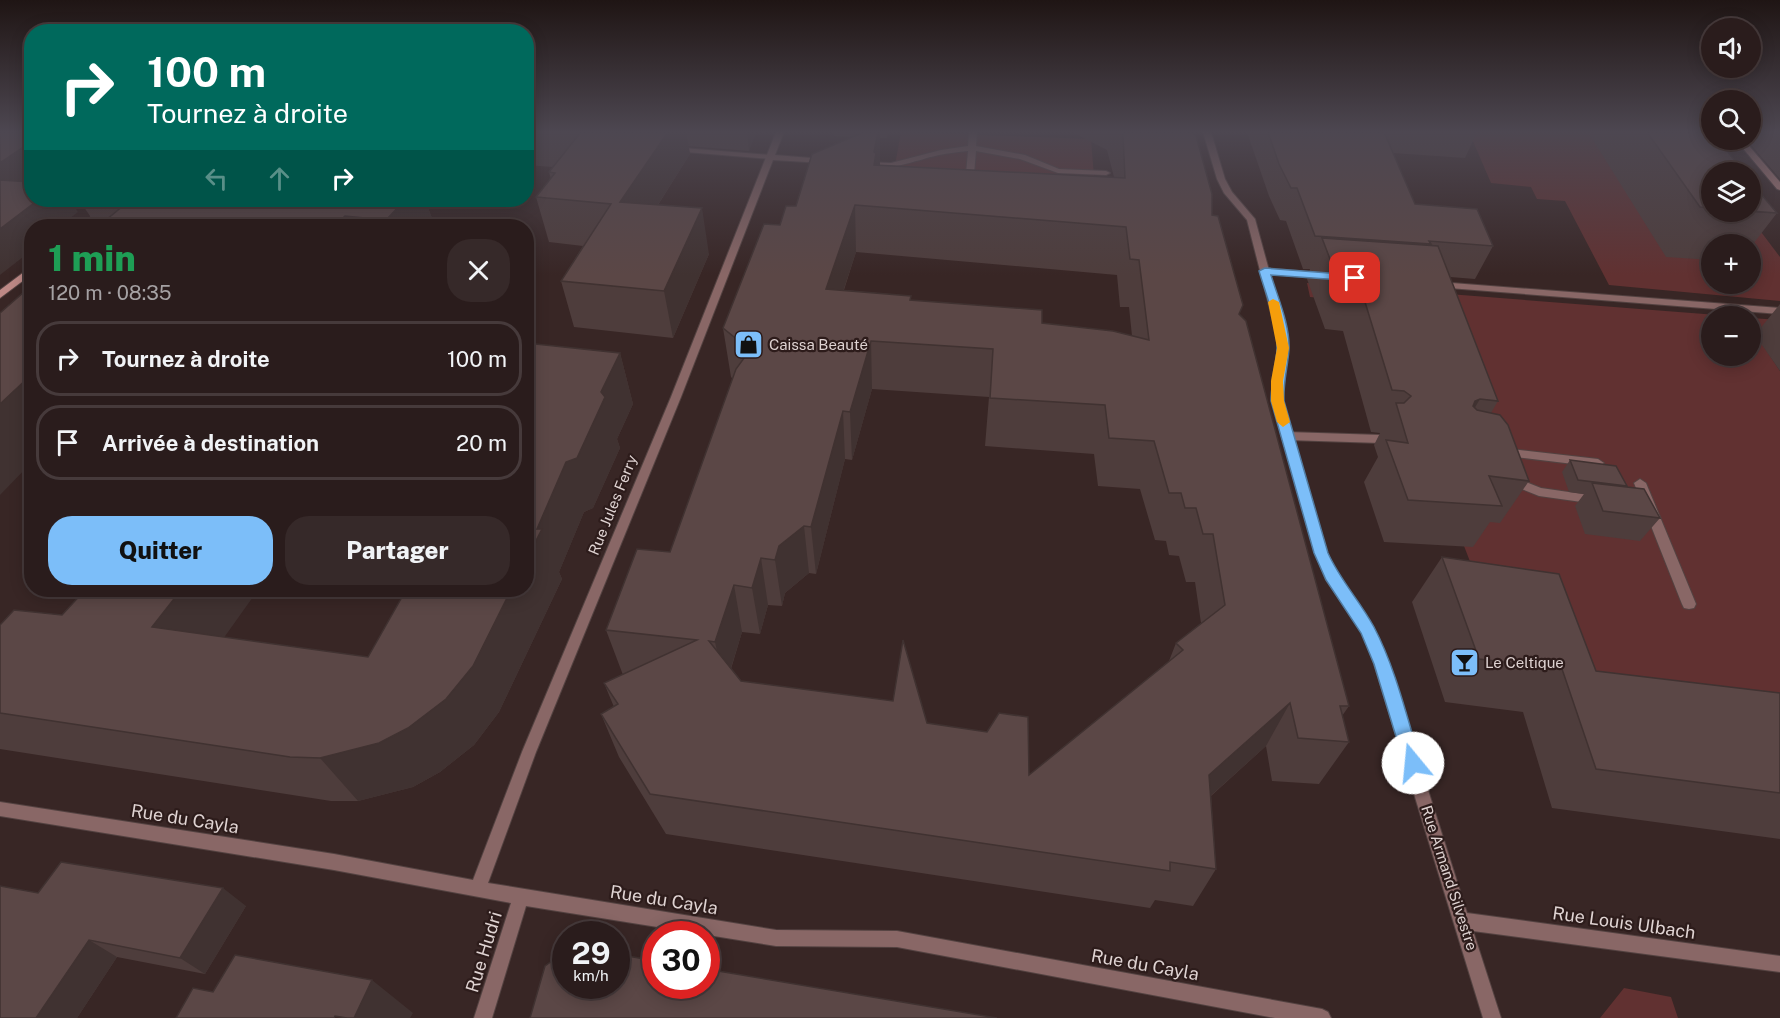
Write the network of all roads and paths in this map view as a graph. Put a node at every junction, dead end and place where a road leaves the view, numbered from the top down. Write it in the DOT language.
graph roads {
  1 [pos="762,180"];
  2 [pos="1215,180"];
  3 [pos="108,207"];
  4 [pos="93,219"];
  5 [pos="1265,271"];
  6 [pos="24,276"];
  7 [pos="1335,276"];
  8 [pos="1429,284"];
  9 [pos="0,295"];
  10 [pos="1780,311"];
  11 [pos="1287,436"];
  12 [pos="1381,439"];
  13 [pos="1489,451"];
  14 [pos="1598,463"];
  15 [pos="1500,474"];
  16 [pos="1640,483"];
  17 [pos="1609,502"];
  18 [pos="1689,604"];
  19 [pos="0,809"];
  20 [pos="477,890"];
  21 [pos="521,897"];
  22 [pos="1463,921"];
  23 [pos="1780,964"];
  24 [pos="483,1018"];
  25 [pos="1322,1018"];
  26 [pos="1492,1018"];
  1 -- 20 [label="street, Rue Jules Ferry"];
  2 -- 5 [label="street, Rue Armand Silvestre"];
  3 -- 4 [label="street"];
  5 -- 7 [label="street"];
  5 -- 11 [label="street, Rue Armand Silvestre"];
  6 -- 9 [label="street"];
  8 -- 10 [label="street"];
  11 -- 12 [label="street"];
  11 -- 22 [label="street, Rue Armand Silvestre"];
  13 -- 14 [label="street"];
  15 -- 17 [label="street"];
  16 -- 18 [label="street"];
  19 -- 20 [label="street, Rue du Cayla"];
  20 -- 21 [label="street, Rue du Cayla"];
  21 -- 24 [label="street, Rue Hudri"];
  21 -- 25 [label="street, Rue du Cayla"];
  22 -- 23 [label="street, Rue Louis Ulbach"];
  22 -- 26 [label="street, Rue Armand Silvestre"];
}
